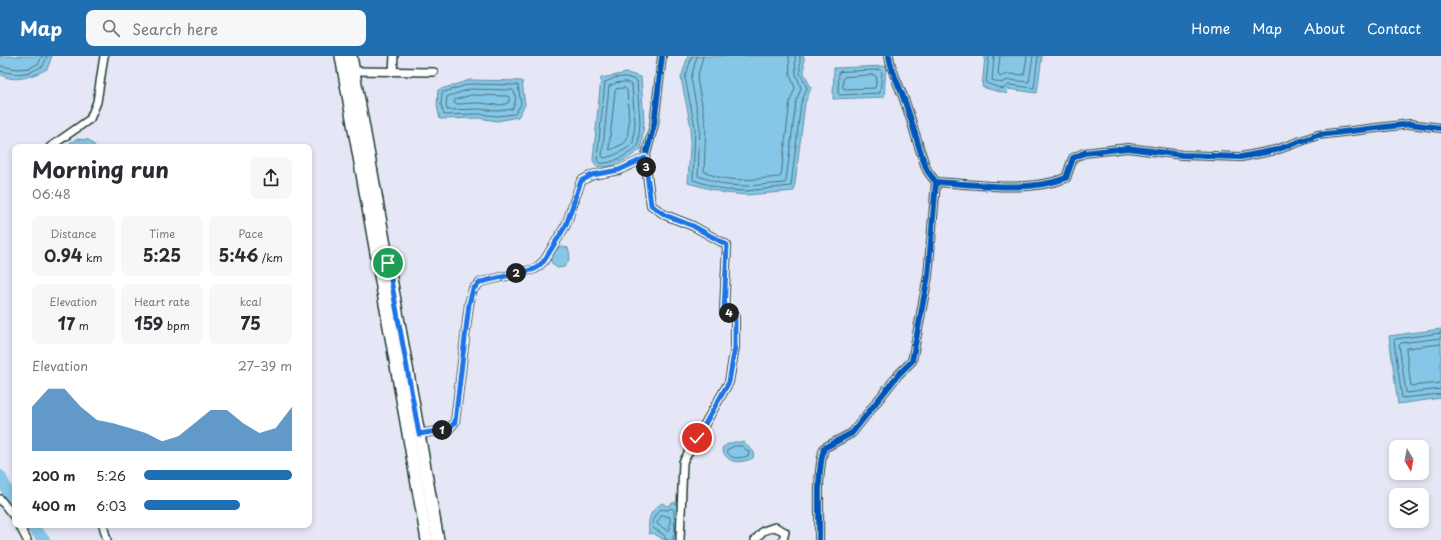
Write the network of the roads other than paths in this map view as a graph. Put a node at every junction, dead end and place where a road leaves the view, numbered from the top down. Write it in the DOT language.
graph roads {
  1 [pos="104,56"];
  2 [pos="341,56"];
  3 [pos="351,56"];
  4 [pos="394,56"];
  5 [pos="662,56"];
  6 [pos="889,56"];
  7 [pos="354,71"];
  8 [pos="393,71"];
  9 [pos="434,72"];
  10 [pos="1441,128"];
  11 [pos="54,144"];
  12 [pos="645,158"];
  13 [pos="936,182"];
  14 [pos="419,434"];
  15 [pos="0,499"];
  16 [pos="12,514"];
  17 [pos="21,528"];
  18 [pos="104,528"];
  19 [pos="27,540"];
  20 [pos="107,540"];
  21 [pos="427,540"];
  22 [pos="438,540"];
  23 [pos="680,540"];
  24 [pos="755,540"];
  25 [pos="783,540"];
  26 [pos="819,540"];
  1 -- 11 [label="street"];
  2 -- 21 [label="main road"];
  3 -- 7 [label="main road"];
  4 -- 8 [label="street"];
  5 -- 12 [label="street"];
  6 -- 13 [label="street"];
  7 -- 8 [label="street"];
  7 -- 14 [label="main road"];
  8 -- 9 [label="street"];
  10 -- 13 [label="street"];
  12 -- 14 [label="street"];
  12 -- 23 [label="street"];
  13 -- 26 [label="street"];
  14 -- 22 [label="main road"];
  15 -- 16 [label="street"];
  17 -- 19 [label="street"];
  18 -- 20 [label="street"];
  24 -- 25 [label="street"];
}
